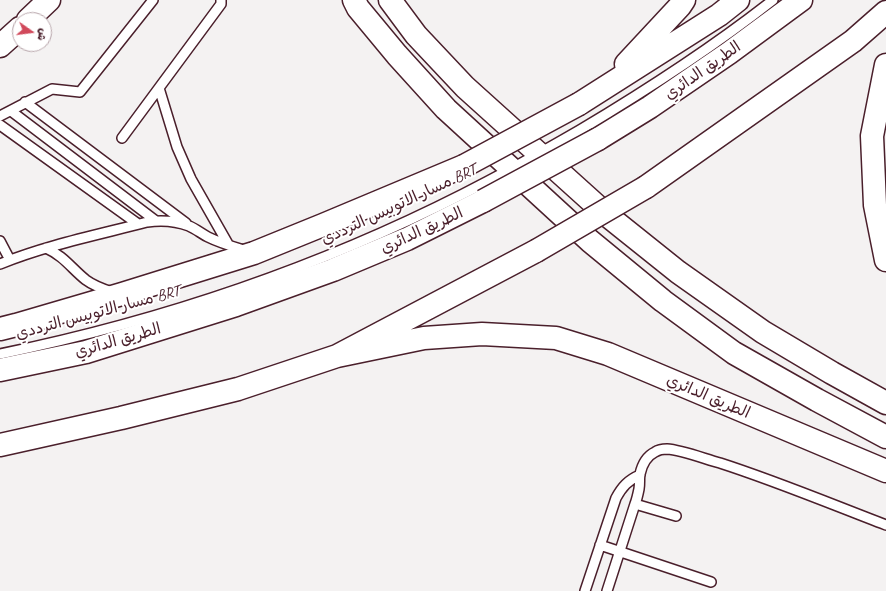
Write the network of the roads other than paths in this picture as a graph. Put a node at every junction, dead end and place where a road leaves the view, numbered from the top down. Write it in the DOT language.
graph roads {
  1 [pos="49,0"];
  2 [pos="153,0"];
  3 [pos="221,0"];
  4 [pos="354,0"];
  5 [pos="390,0"];
  6 [pos="684,0"];
  7 [pos="738,0"];
  8 [pos="773,0"];
  9 [pos="801,0"];
  10 [pos="36,12"];
  11 [pos="886,12"];
  12 [pos="12,35"];
  13 [pos="0,46"];
  14 [pos="886,65"];
  15 [pos="159,88"];
  16 [pos="604,88"];
  17 [pos="26,102"];
  18 [pos="11,111"];
  19 [pos="0,116"];
  20 [pos="0,125"];
  21 [pos="122,138"];
  22 [pos="551,165"];
  23 [pos="156,221"];
  24 [pos="138,224"];
  25 [pos="190,227"];
  26 [pos="0,242"];
  27 [pos="228,244"];
  28 [pos="46,248"];
  29 [pos="254,252"];
  30 [pos="10,260"];
  31 [pos="886,260"];
  32 [pos="0,264"];
  33 [pos="122,294"];
  34 [pos="0,329"];
  35 [pos="0,354"];
  36 [pos="337,356"];
  37 [pos="0,370"];
  38 [pos="886,403"];
  39 [pos="886,437"];
  40 [pos="0,445"];
  41 [pos="886,471"];
  42 [pos="640,475"];
  43 [pos="635,504"];
  44 [pos="676,516"];
  45 [pos="886,525"];
  46 [pos="600,545"];
  47 [pos="620,551"];
  48 [pos="711,582"];
  49 [pos="585,591"];
  50 [pos="607,591"];
  1 -- 10 [label="highway"];
  2 -- 17 [label="lane"];
  3 -- 15 [label="lane"];
  4 -- 39 [label="highway"];
  5 -- 22 [label="highway"];
  6 -- 16 [label="highway"];
  7 -- 16 [label="highway"];
  8 -- 35 [label="lane, مسار الاتوبيس الترددي BRT"];
  9 -- 22 [label="highway, الطريق الدائري, bridge"];
  11 -- 36 [label="highway, الطريق الدائري, bridge"];
  12 -- 13 [label="highway"];
  14 -- 31 [label="highway"];
  15 -- 21 [label="lane"];
  15 -- 27 [label="lane"];
  16 -- 29 [label="highway, bridge"];
  17 -- 18 [label="lane"];
  17 -- 25 [label="lane"];
  18 -- 19 [label="lane"];
  18 -- 23 [label="lane"];
  20 -- 24 [label="lane"];
  22 -- 37 [label="highway, الطريق الدائري, bridge"];
  22 -- 38 [label="highway"];
  23 -- 24 [label="lane"];
  23 -- 25 [label="lane"];
  24 -- 28 [label="lane"];
  25 -- 27 [label="lane"];
  26 -- 30 [label="lane"];
  27 -- 29 [label="lane"];
  28 -- 30 [label="lane"];
  28 -- 33 [label="lane"];
  29 -- 33 [label="highway"];
  30 -- 32 [label="lane"];
  33 -- 34 [label="highway"];
  36 -- 40 [label="highway, الطريق الدائري"];
  36 -- 41 [label="highway, الطريق الدائري"];
  42 -- 43 [label="lane"];
  42 -- 45 [label="lane"];
  42 -- 46 [label="lane"];
  43 -- 44 [label="lane"];
  43 -- 47 [label="lane"];
  46 -- 47 [label="lane"];
  46 -- 49 [label="lane"];
  47 -- 48 [label="lane"];
  47 -- 50 [label="lane"];
}
